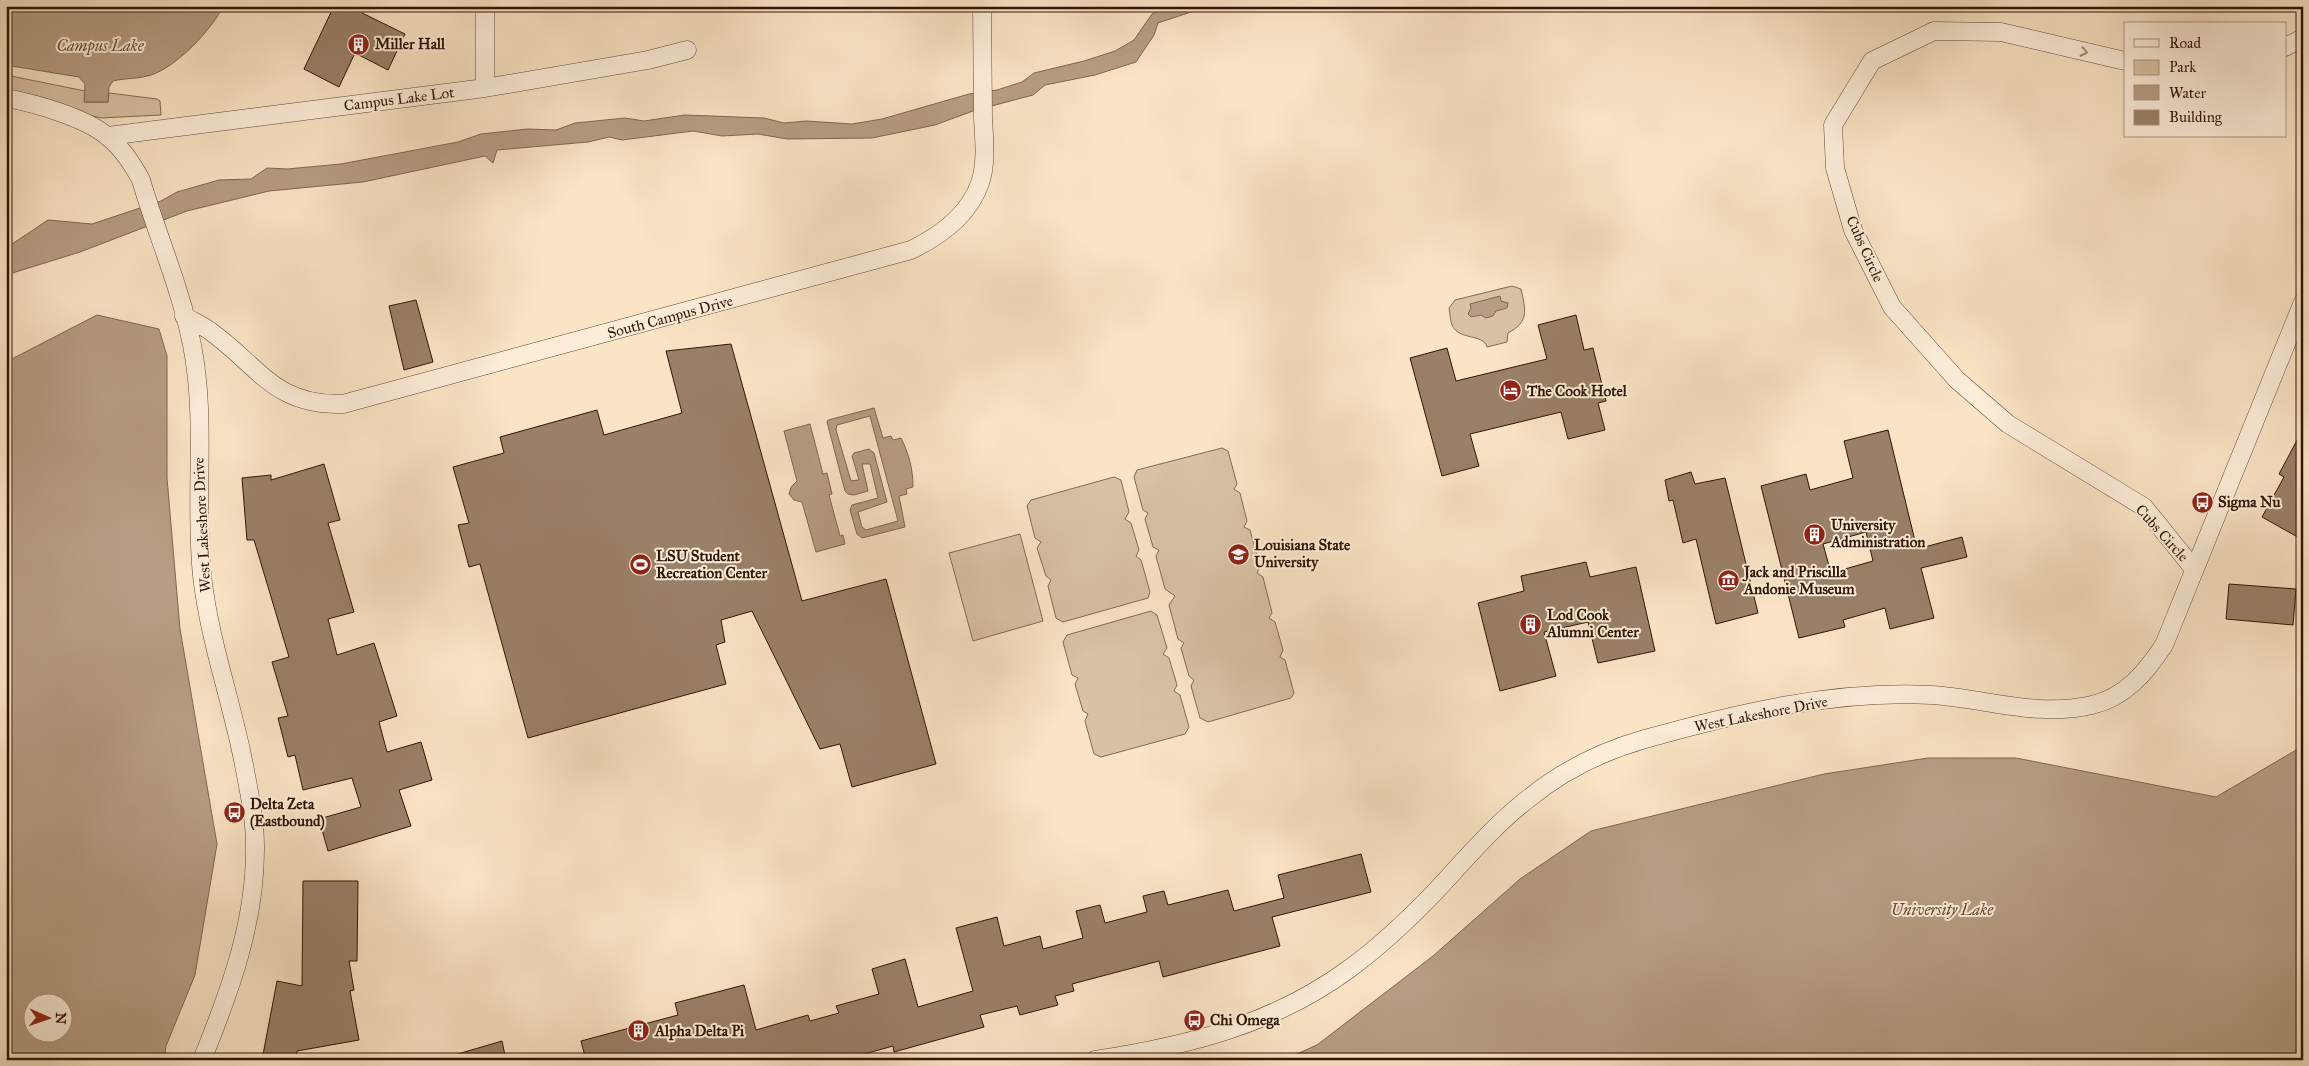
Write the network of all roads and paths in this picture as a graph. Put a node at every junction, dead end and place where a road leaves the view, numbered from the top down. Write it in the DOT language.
graph roads {
  1 [pos="485,6"];
  2 [pos="982,6"];
  3 [pos="2303,38"];
  4 [pos="2286,46"];
  5 [pos="687,50"];
  6 [pos="2124,61"];
  7 [pos="485,88"];
  8 [pos="6,98"];
  9 [pos="108,136"];
  10 [pos="2303,302"];
  11 [pos="184,316"];
  12 [pos="2194,569"];
  13 [pos="202,1060"];
  14 [pos="1095,1060"];
  1 -- 7 [label="street"];
  2 -- 11 [label="street, South Campus Drive"];
  3 -- 4 [label="street"];
  5 -- 7 [label="street, Campus Lake Lot"];
  12 -- 6 [label="street, Cubs Circle, one-way"];
  7 -- 9 [label="street, Campus Lake Lot"];
  8 -- 9 [label="street, West Lakeshore Drive"];
  9 -- 11 [label="street, West Lakeshore Drive"];
  10 -- 12 [label="street, West Lakeshore Drive"];
  11 -- 13 [label="street, West Lakeshore Drive"];
  12 -- 14 [label="street, West Lakeshore Drive"];
}
